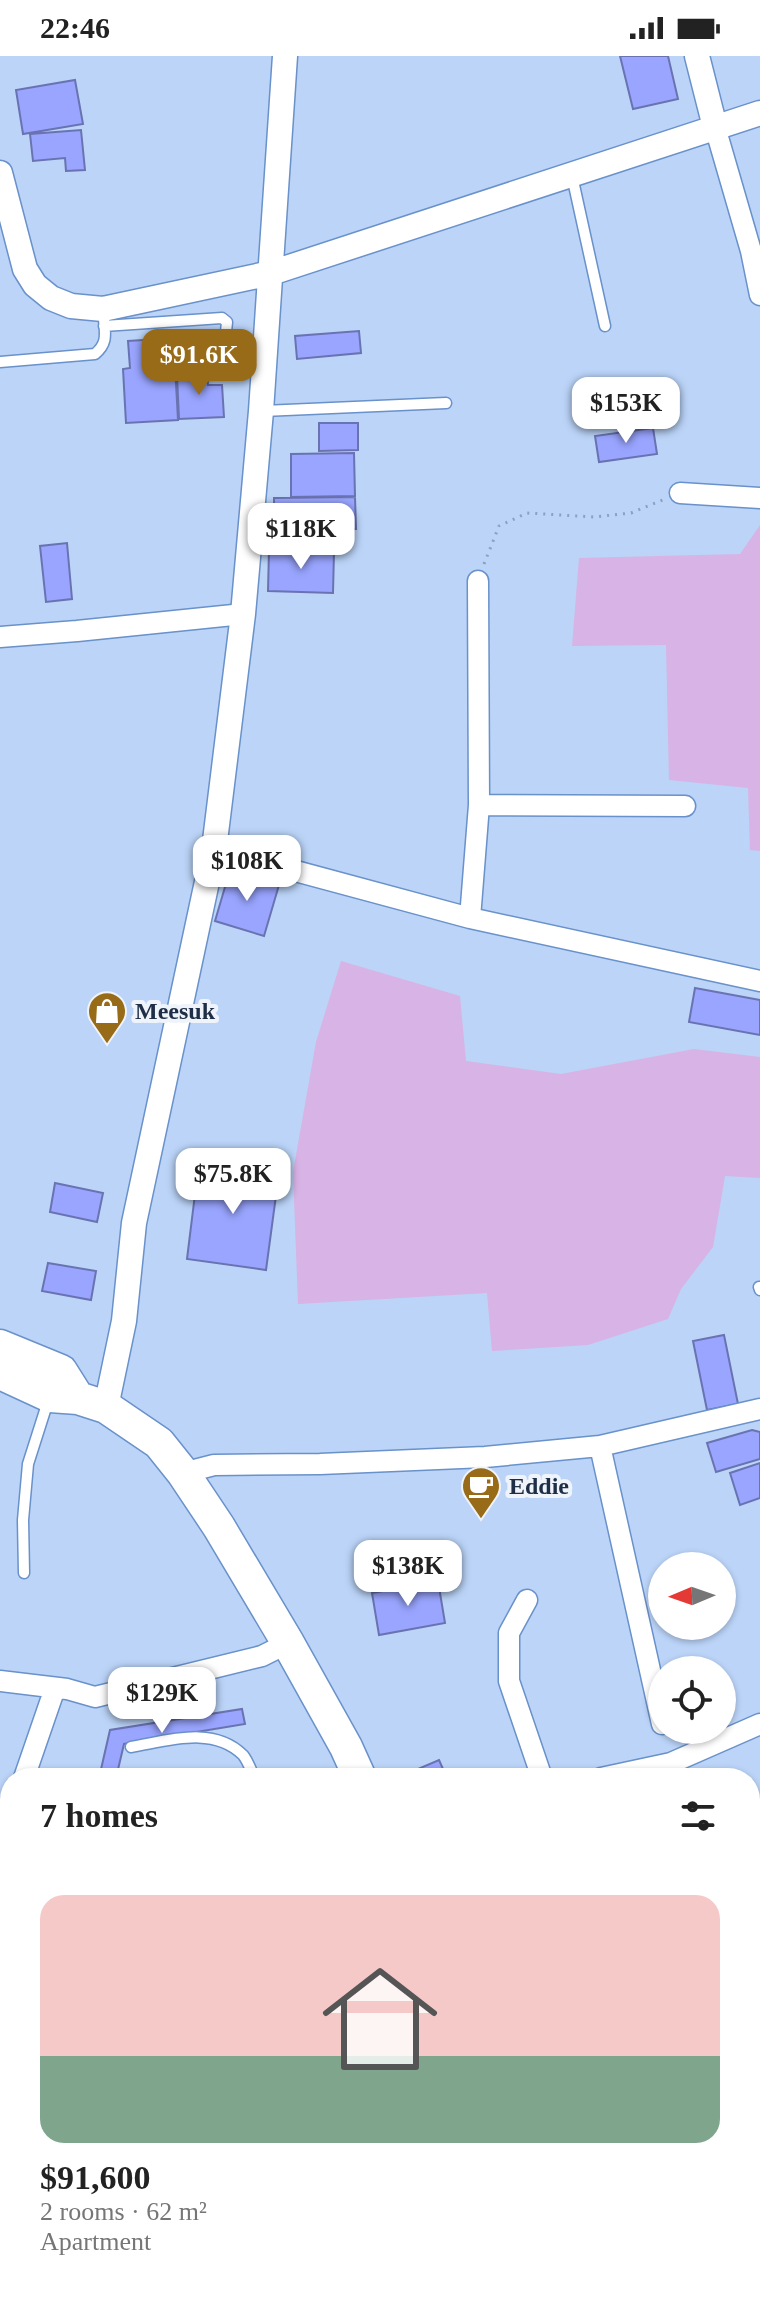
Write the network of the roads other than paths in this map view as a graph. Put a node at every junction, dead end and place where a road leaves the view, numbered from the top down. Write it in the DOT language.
graph roads {
  1 [pos="285,56"];
  2 [pos="697,56"];
  3 [pos="760,113"];
  4 [pos="715,127"];
  5 [pos="0,173"];
  6 [pos="572,174"];
  7 [pos="755,251"];
  8 [pos="271,273"];
  9 [pos="760,295"];
  10 [pos="104,317"];
  11 [pos="605,326"];
  12 [pos="0,362"];
  13 [pos="263,371"];
  14 [pos="446,403"];
  15 [pos="261,411"];
  16 [pos="680,493"];
  17 [pos="760,498"];
  18 [pos="478,581"];
  19 [pos="243,614"];
  20 [pos="0,637"];
  21 [pos="479,805"];
  22 [pos="685,806"];
  23 [pos="214,849"];
  24 [pos="470,918"];
  25 [pos="760,981"];
  26 [pos="0,1346"];
  27 [pos="0,1373"];
  28 [pos="78,1400"];
  29 [pos="760,1409"];
  30 [pos="600,1446"];
  31 [pos="183,1473"];
  32 [pos="24,1573"];
  33 [pos="527,1600"];
  34 [pos="288,1643"];
  35 [pos="648,1660"];
  36 [pos="0,1681"];
  37 [pos="55,1688"];
  38 [pos="760,1724"];
  39 [pos="667,1744"];
  40 [pos="131,1747"];
  41 [pos="671,1763"];
  42 [pos="27,1768"];
  43 [pos="250,1768"];
  44 [pos="354,1768"];
  45 [pos="539,1768"];
  46 [pos="648,1768"];
  1 -- 8 [label="street"];
  2 -- 4 [label="street"];
  3 -- 4 [label="street"];
  4 -- 6 [label="street"];
  4 -- 7 [label="street"];
  5 -- 10 [label="street"];
  6 -- 8 [label="street"];
  6 -- 11 [label="lane"];
  7 -- 9 [label="street"];
  8 -- 10 [label="street"];
  8 -- 13 [label="street"];
  10 -- 12 [label="lane"];
  10 -- 13 [label="lane"];
  13 -- 15 [label="street"];
  14 -- 15 [label="lane"];
  15 -- 19 [label="street"];
  16 -- 17 [label="street"];
  18 -- 21 [label="street"];
  19 -- 20 [label="street"];
  19 -- 23 [label="street"];
  21 -- 22 [label="street"];
  21 -- 24 [label="street"];
  23 -- 24 [label="street"];
  23 -- 28 [label="street"];
  24 -- 25 [label="street"];
  26 -- 28 [label="main road"];
  27 -- 28 [label="main road"];
  28 -- 31 [label="main road"];
  28 -- 32 [label="lane"];
  29 -- 30 [label="street"];
  30 -- 31 [label="street"];
  30 -- 35 [label="street"];
  31 -- 34 [label="main road"];
  33 -- 45 [label="street"];
  34 -- 37 [label="street"];
  34 -- 44 [label="main road"];
  36 -- 37 [label="street"];
  37 -- 42 [label="street"];
  38 -- 41 [label="street"];
  39 -- 41 [label="street"];
  40 -- 43 [label="lane"];
  41 -- 46 [label="street"];
}
